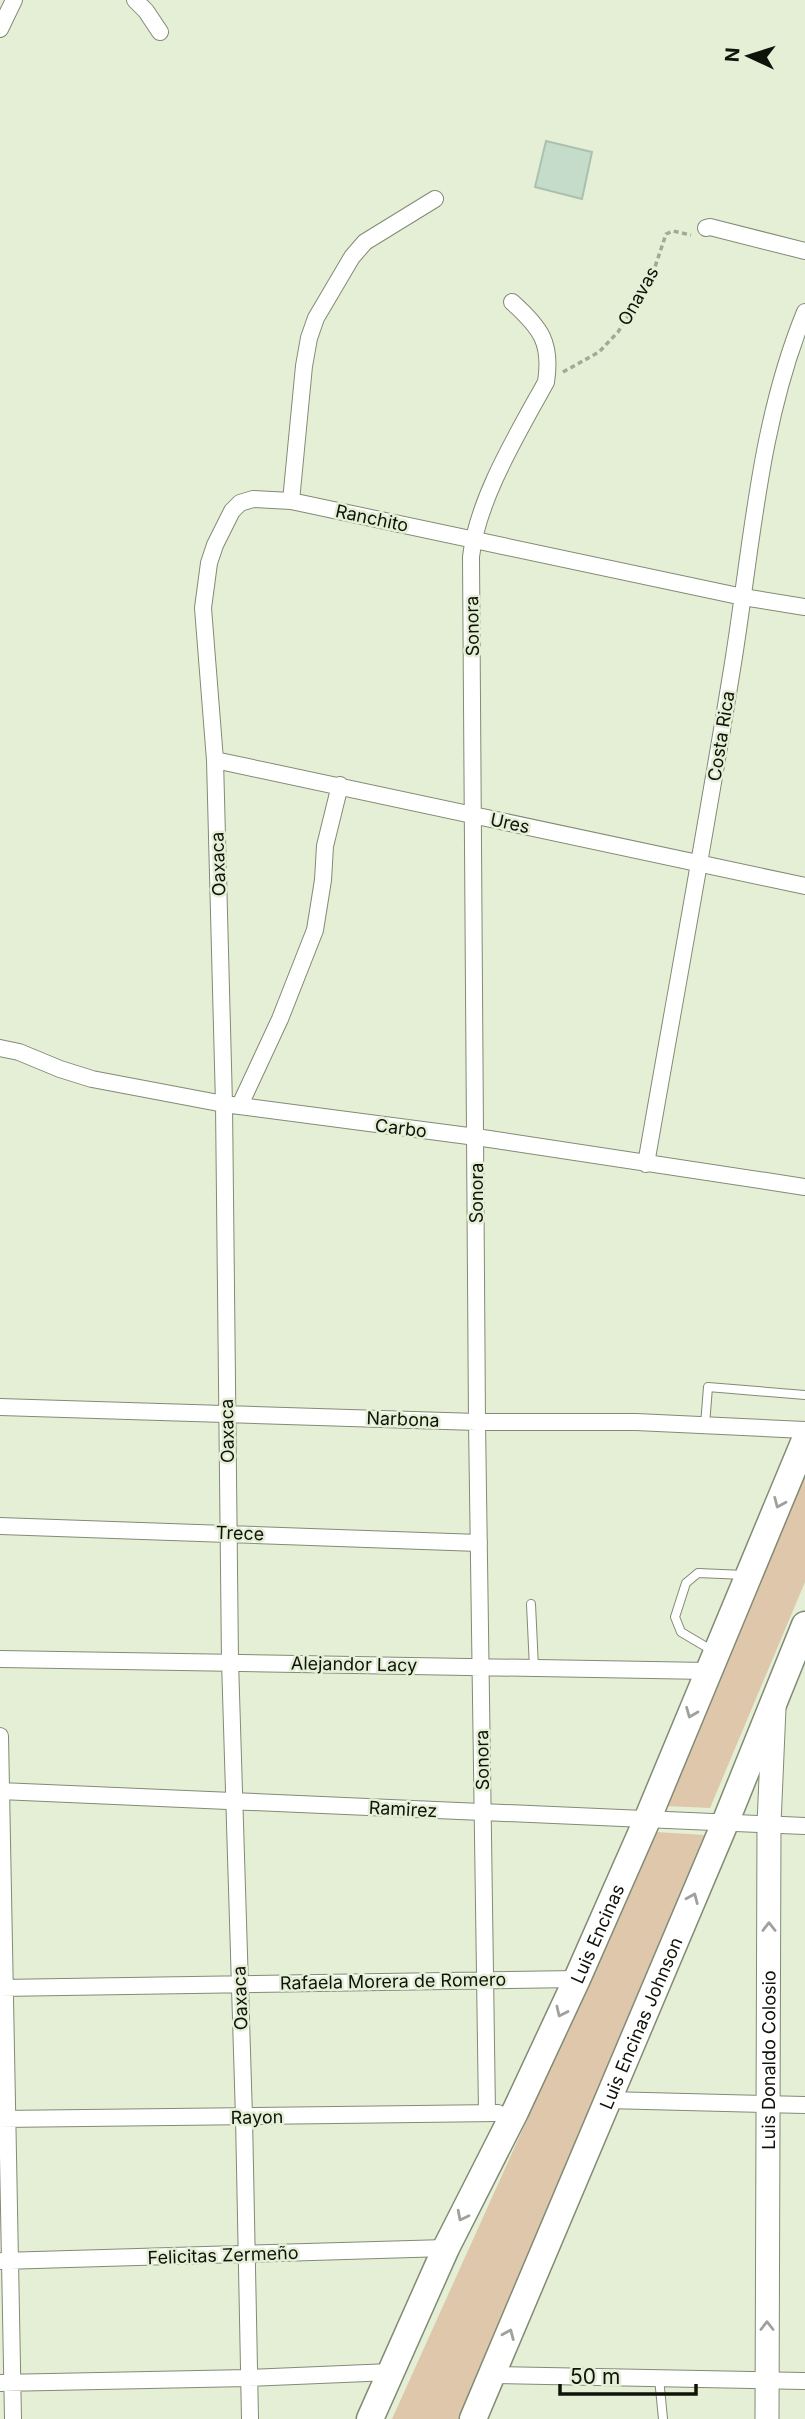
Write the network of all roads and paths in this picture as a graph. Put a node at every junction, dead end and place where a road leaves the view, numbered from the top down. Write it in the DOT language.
graph roads {
  1 [pos="13,0"];
  2 [pos="135,0"];
  3 [pos="0,29"];
  4 [pos="160,32"];
  5 [pos="435,199"];
  6 [pos="706,228"];
  7 [pos="805,251"];
  8 [pos="512,302"];
  9 [pos="805,312"];
  10 [pos="545,382"];
  11 [pos="290,501"];
  12 [pos="473,539"];
  13 [pos="743,597"];
  14 [pos="805,607"];
  15 [pos="215,760"];
  16 [pos="340,785"];
  17 [pos="474,815"];
  18 [pos="700,863"];
  19 [pos="805,886"];
  20 [pos="1,1048"];
  21 [pos="232,1105"];
  22 [pos="476,1138"];
  23 [pos="646,1164"];
  24 [pos="805,1187"];
  25 [pos="805,1395"];
  26 [pos="0,1407"];
  27 [pos="226,1414"];
  28 [pos="477,1422"];
  29 [pos="705,1425"];
  30 [pos="805,1430"];
  31 [pos="805,1440"];
  32 [pos="0,1526"];
  33 [pos="228,1532"];
  34 [pos="479,1543"];
  35 [pos="748,1575"];
  36 [pos="531,1604"];
  37 [pos="805,1625"];
  38 [pos="0,1659"];
  39 [pos="230,1661"];
  40 [pos="712,1662"];
  41 [pos="481,1668"];
  42 [pos="534,1668"];
  43 [pos="775,1701"];
  44 [pos="0,1736"];
  45 [pos="1,1791"];
  46 [pos="233,1801"];
  47 [pos="483,1812"];
  48 [pos="647,1820"];
  49 [pos="724,1823"];
  50 [pos="769,1825"];
  51 [pos="805,1826"];
  52 [pos="485,1979"];
  53 [pos="577,1979"];
  54 [pos="240,1984"];
  55 [pos="3,1987"];
  56 [pos="607,2100"];
  57 [pos="769,2104"];
  58 [pos="805,2105"];
  59 [pos="514,2112"];
  60 [pos="487,2113"];
  61 [pos="244,2117"];
  62 [pos="4,2119"];
  63 [pos="446,2248"];
  64 [pos="247,2254"];
  65 [pos="5,2261"];
  66 [pos="391,2372"];
  67 [pos="492,2375"];
  68 [pos="248,2378"];
  69 [pos="659,2378"];
  70 [pos="767,2380"];
  71 [pos="805,2381"];
  72 [pos="6,2383"];
  73 [pos="13,2419"];
  74 [pos="250,2419"];
  75 [pos="370,2419"];
  76 [pos="473,2419"];
  77 [pos="663,2419"];
  78 [pos="767,2419"];
  1 -- 3 [label="street"];
  2 -- 4 [label="street"];
  5 -- 11 [label="street"];
  6 -- 7 [label="street"];
  6 -- 10 [label="path, Onavas"];
  8 -- 10 [label="street, Sonora"];
  9 -- 13 [label="street, Costa Rica"];
  10 -- 12 [label="street, Sonora"];
  11 -- 12 [label="street, Ranchito"];
  11 -- 15 [label="street, Oaxaca"];
  12 -- 13 [label="street, Ranchito"];
  12 -- 17 [label="street, Sonora"];
  13 -- 14 [label="street, Ranchito"];
  13 -- 18 [label="street, Costa Rica"];
  15 -- 16 [label="street, Ures"];
  15 -- 21 [label="street, Oaxaca"];
  16 -- 17 [label="street, Ures"];
  16 -- 21 [label="street"];
  17 -- 18 [label="street, Ures"];
  17 -- 22 [label="street, Sonora"];
  18 -- 19 [label="street, Ures"];
  18 -- 23 [label="street, Costa Rica"];
  20 -- 21 [label="street, Carbo"];
  21 -- 22 [label="street, Carbo"];
  21 -- 27 [label="street, Oaxaca"];
  22 -- 23 [label="street, Carbo"];
  22 -- 28 [label="street, Sonora"];
  23 -- 24 [label="street, Carbo"];
  25 -- 29 [label="lane"];
  26 -- 27 [label="street, Narbona"];
  27 -- 28 [label="street, Narbona"];
  27 -- 33 [label="street, Oaxaca"];
  28 -- 29 [label="street, Narbona"];
  28 -- 34 [label="street, Sonora"];
  29 -- 30 [label="street, Narbona"];
  31 -- 35 [label="main road, Luis Encinas, one-way"];
  32 -- 33 [label="street, Trece"];
  33 -- 34 [label="street, Trece"];
  33 -- 39 [label="street, Oaxaca"];
  34 -- 41 [label="street, Sonora"];
  35 -- 40 [label="main road, Luis Encinas"];
  35 -- 40 [label="lane"];
  36 -- 42 [label="lane"];
  37 -- 43 [label="main road, Luis Encinas Johnson"];
  38 -- 39 [label="street, Alejandor Lacy"];
  39 -- 41 [label="street, Alejandor Lacy"];
  39 -- 46 [label="street, Oaxaca"];
  40 -- 42 [label="street, Alejandor Lacy"];
  40 -- 48 [label="main road, Luis Encinas, one-way"];
  41 -- 42 [label="street, Alejandor Lacy"];
  41 -- 47 [label="street, Sonora"];
  43 -- 49 [label="main road, Luis Encinas Johnson"];
  43 -- 50 [label="main road, Luis Donaldo Colosio"];
  44 -- 45 [label="street"];
  45 -- 46 [label="street, Ramirez"];
  45 -- 55 [label="street"];
  46 -- 47 [label="street, Ramirez"];
  46 -- 54 [label="street, Oaxaca"];
  47 -- 48 [label="street, Ramirez"];
  47 -- 52 [label="street, Sonora"];
  48 -- 49 [label="street, Ramirez"];
  48 -- 53 [label="main road, Luis Encinas"];
  49 -- 50 [label="street, Ramirez"];
  56 -- 49 [label="main road, Luis Encinas Johnson, one-way"];
  50 -- 51 [label="street, Ramirez"];
  57 -- 50 [label="main road, Luis Donaldo Colosio, one-way"];
  52 -- 53 [label="street, Rafaela Morera de Romero"];
  52 -- 54 [label="street, Rafaela Morera de Romero"];
  52 -- 60 [label="street, Sonora"];
  53 -- 59 [label="main road, Luis Encinas, one-way"];
  54 -- 55 [label="street, Rafaela Morera de Romero"];
  54 -- 61 [label="street, Oaxaca"];
  55 -- 62 [label="street"];
  56 -- 57 [label="street"];
  67 -- 56 [label="main road, Luis Encinas Johnson, one-way"];
  57 -- 58 [label="street"];
  70 -- 57 [label="main road, Luis Donaldo Colosio, one-way"];
  59 -- 60 [label="street, Rayon"];
  59 -- 63 [label="main road, Luis Encinas, one-way"];
  60 -- 61 [label="street, Rayon"];
  61 -- 62 [label="street, Rayon"];
  61 -- 64 [label="street, Oaxaca"];
  62 -- 65 [label="street"];
  63 -- 64 [label="street, Felicitas Zermeño"];
  63 -- 66 [label="main road, Luis Encinas"];
  64 -- 65 [label="street, Felicitas Zermeño"];
  64 -- 68 [label="street, Oaxaca"];
  65 -- 72 [label="street"];
  66 -- 68 [label="street"];
  66 -- 75 [label="main road, Luis Encinas"];
  67 -- 69 [label="street"];
  67 -- 76 [label="main road, Luis Encinas Johnson"];
  68 -- 72 [label="street"];
  68 -- 74 [label="street, Oaxaca"];
  69 -- 70 [label="street"];
  69 -- 77 [label="lane"];
  70 -- 71 [label="street"];
  70 -- 78 [label="main road, Luis Donaldo Colosio"];
  72 -- 73 [label="street"];
}
